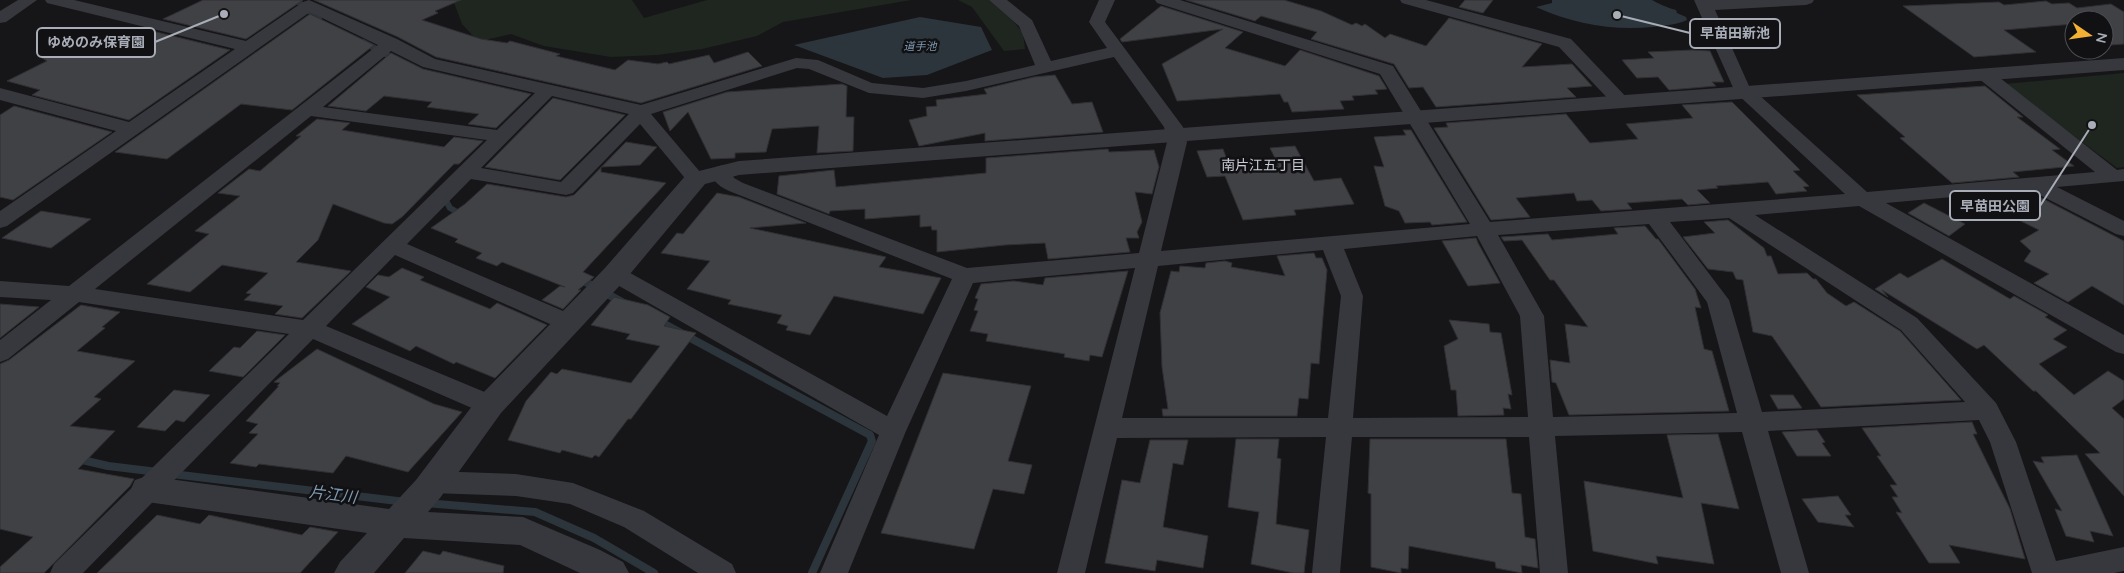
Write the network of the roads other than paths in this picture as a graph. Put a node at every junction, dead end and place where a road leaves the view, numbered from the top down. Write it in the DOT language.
graph roads {
  1 [pos="29,0"];
  2 [pos="52,0"];
  3 [pos="997,0"];
  4 [pos="1107,0"];
  5 [pos="1163,0"];
  6 [pos="1408,0"];
  7 [pos="1806,0"];
  8 [pos="1703,1"];
  9 [pos="0,18"];
  10 [pos="249,47"];
  11 [pos="384,48"];
  12 [pos="1118,51"];
  13 [pos="2124,64"];
  14 [pos="1045,67"];
  15 [pos="1984,74"];
  16 [pos="548,90"];
  17 [pos="1746,93"];
  18 [pos="0,94"];
  19 [pos="1620,101"];
  20 [pos="306,110"];
  21 [pos="642,111"];
  22 [pos="1414,117"];
  23 [pos="132,129"];
  24 [pos="495,135"];
  25 [pos="1174,135"];
  26 [pos="723,171"];
  27 [pos="467,172"];
  28 [pos="2118,175"];
  29 [pos="696,179"];
  30 [pos="2032,183"];
  31 [pos="1861,198"];
  32 [pos="1733,211"];
  33 [pos="1654,216"];
  34 [pos="0,221"];
  35 [pos="1484,229"];
  36 [pos="2124,230"];
  37 [pos="1331,242"];
  38 [pos="393,246"];
  39 [pos="1148,259"];
  40 [pos="965,276"];
  41 [pos="606,284"];
  42 [pos="0,288"];
  43 [pos="74,294"];
  44 [pos="569,323"];
  45 [pos="311,329"];
  46 [pos="2124,346"];
  47 [pos="0,354"];
  48 [pos="490,405"];
  49 [pos="1987,410"];
  50 [pos="1752,422"];
  51 [pos="1541,427"];
  52 [pos="1106,428"];
  53 [pos="1339,428"];
  54 [pos="893,431"];
  55 [pos="430,485"];
  56 [pos="147,489"];
  57 [pos="398,524"];
  58 [pos="2124,559"];
  59 [pos="592,569"];
  60 [pos="64,573"];
  61 [pos="352,573"];
  62 [pos="722,573"];
  63 [pos="834,573"];
  64 [pos="1072,573"];
  65 [pos="1326,573"];
  66 [pos="1554,573"];
  67 [pos="1795,573"];
  68 [pos="2046,573"];
  69 [pos="2056,573"];
  1 -- 9 [label="street"];
  2 -- 10 [label="street"];
  3 -- 14 [label="street"];
  4 -- 12 [label="street"];
  5 -- 22 [label="street"];
  6 -- 19 [label="street"];
  7 -- 8 [label="street"];
  8 -- 17 [label="street"];
  10 -- 11 [label="street"];
  10 -- 23 [label="street"];
  11 -- 16 [label="street"];
  11 -- 20 [label="street"];
  12 -- 14 [label="street"];
  12 -- 25 [label="street"];
  13 -- 15 [label="street"];
  14 -- 21 [label="street"];
  15 -- 17 [label="street"];
  15 -- 28 [label="street"];
  16 -- 21 [label="street"];
  16 -- 24 [label="street"];
  17 -- 19 [label="street"];
  17 -- 31 [label="street"];
  18 -- 23 [label="street"];
  19 -- 22 [label="street"];
  20 -- 24 [label="street"];
  20 -- 43 [label="street"];
  21 -- 27 [label="street"];
  21 -- 29 [label="street"];
  22 -- 25 [label="street"];
  22 -- 35 [label="street"];
  23 -- 34 [label="street"];
  24 -- 27 [label="street"];
  25 -- 26 [label="street"];
  25 -- 39 [label="street"];
  26 -- 29 [label="street"];
  26 -- 40 [label="street"];
  27 -- 38 [label="street"];
  28 -- 30 [label="street"];
  29 -- 41 [label="street"];
  30 -- 31 [label="street"];
  30 -- 36 [label="street"];
  31 -- 32 [label="street"];
  31 -- 46 [label="street"];
  32 -- 33 [label="street"];
  32 -- 49 [label="street"];
  33 -- 35 [label="street"];
  33 -- 50 [label="street"];
  35 -- 37 [label="street"];
  35 -- 51 [label="street"];
  37 -- 39 [label="street"];
  37 -- 53 [label="street"];
  38 -- 44 [label="street"];
  38 -- 45 [label="street"];
  39 -- 40 [label="street"];
  39 -- 52 [label="street"];
  40 -- 54 [label="street"];
  41 -- 44 [label="street"];
  41 -- 54 [label="street"];
  42 -- 43 [label="street"];
  43 -- 45 [label="street"];
  43 -- 47 [label="street"];
  44 -- 48 [label="street"];
  45 -- 48 [label="street"];
  45 -- 56 [label="street"];
  48 -- 55 [label="street"];
  49 -- 50 [label="street"];
  49 -- 68 [label="street"];
  50 -- 51 [label="street"];
  50 -- 67 [label="street"];
  51 -- 53 [label="street"];
  51 -- 66 [label="street"];
  52 -- 53 [label="street"];
  52 -- 64 [label="street"];
  53 -- 65 [label="street"];
  54 -- 63 [label="street"];
  55 -- 57 [label="street"];
  55 -- 62 [label="street"];
  56 -- 57 [label="street"];
  56 -- 60 [label="street"];
  57 -- 59 [label="street"];
  57 -- 61 [label="street"];
  58 -- 69 [label="street"];
}
